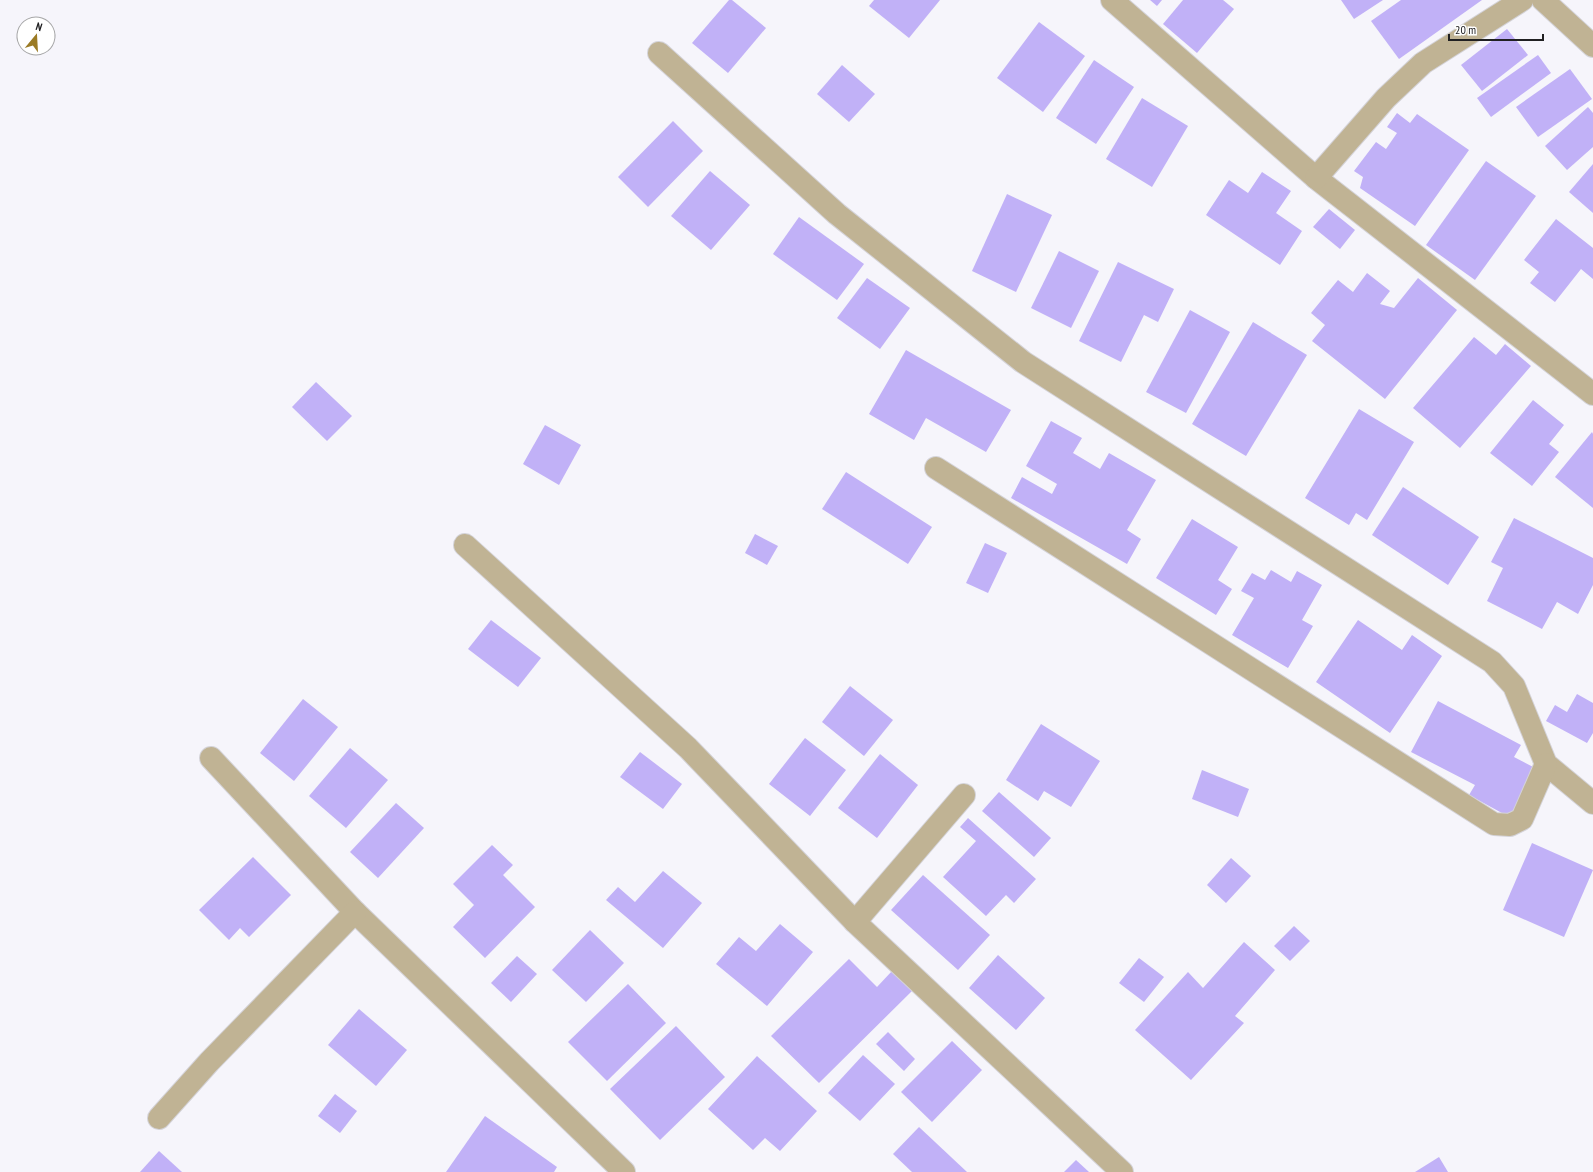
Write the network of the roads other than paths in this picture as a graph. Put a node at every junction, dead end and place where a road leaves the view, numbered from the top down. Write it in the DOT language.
graph roads {
  1 [pos="1112,0"];
  2 [pos="1522,0"];
  3 [pos="1543,0"];
  4 [pos="1593,46"];
  5 [pos="659,53"];
  6 [pos="1316,178"];
  7 [pos="1593,394"];
  8 [pos="936,468"];
  9 [pos="465,545"];
  10 [pos="211,758"];
  11 [pos="1546,764"];
  12 [pos="964,795"];
  13 [pos="1593,802"];
  14 [pos="355,912"];
  15 [pos="855,922"];
  16 [pos="159,1118"];
  17 [pos="624,1172"];
  18 [pos="1122,1172"];
  1 -- 6 [label="street"];
  2 -- 6 [label="street"];
  3 -- 4 [label="street"];
  5 -- 11 [label="street"];
  6 -- 7 [label="street"];
  8 -- 11 [label="street"];
  9 -- 15 [label="street"];
  10 -- 14 [label="street"];
  11 -- 13 [label="street"];
  12 -- 15 [label="street"];
  14 -- 16 [label="street"];
  14 -- 17 [label="street"];
  15 -- 18 [label="street"];
}
